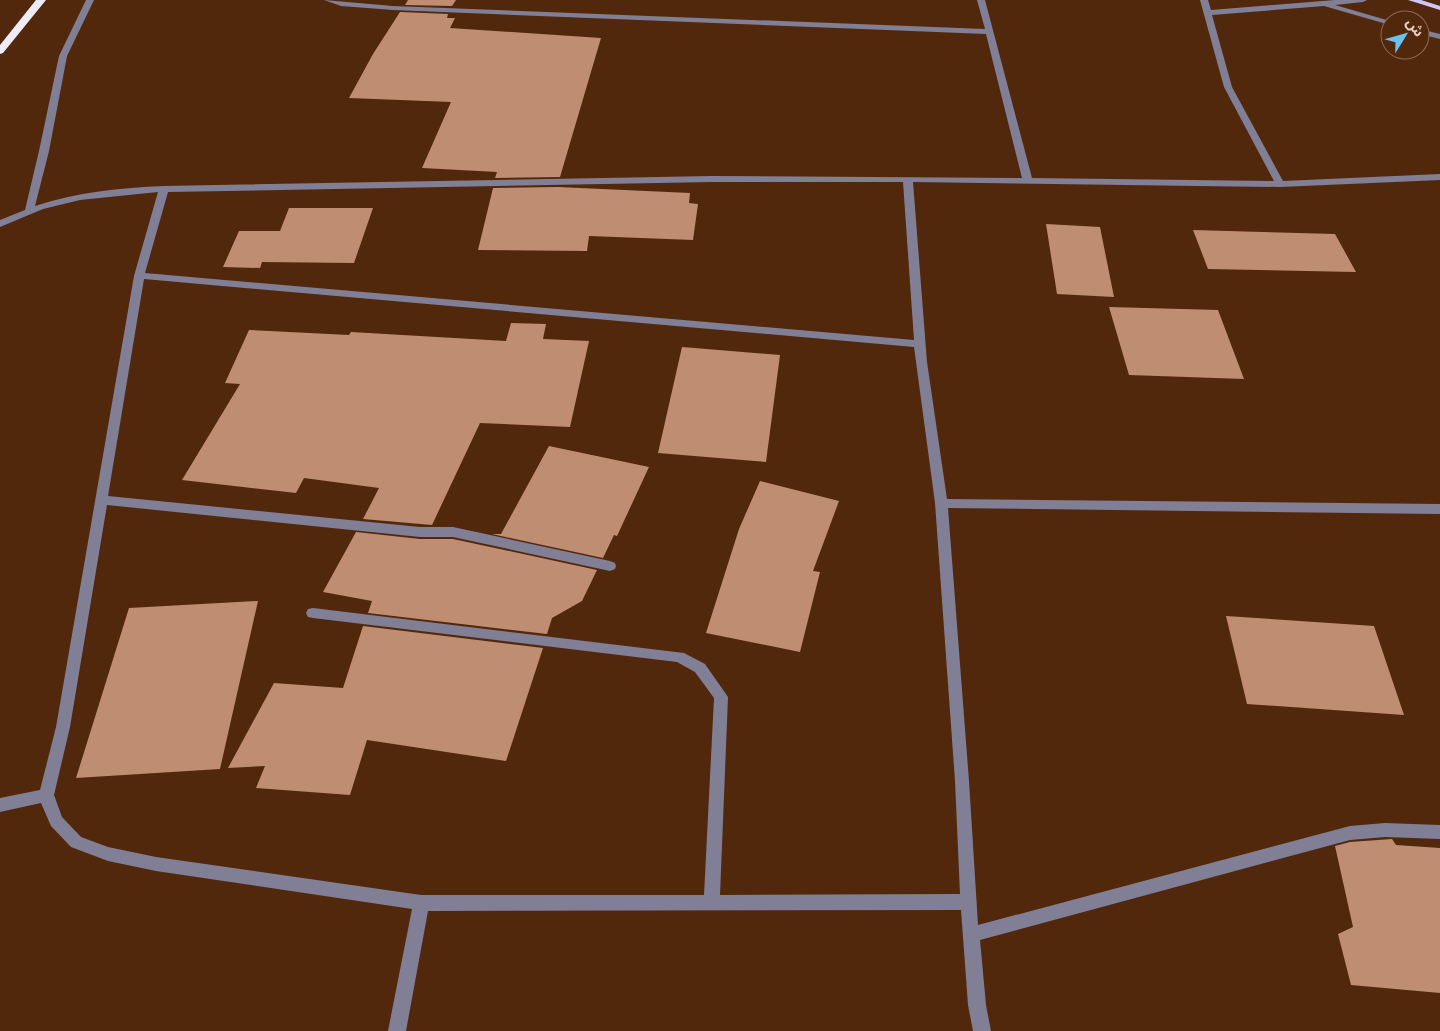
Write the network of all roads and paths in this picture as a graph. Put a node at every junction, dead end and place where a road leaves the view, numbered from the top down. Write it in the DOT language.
graph roads {
  1 [pos="40,0"];
  2 [pos="90,0"];
  3 [pos="328,0"];
  4 [pos="981,0"];
  5 [pos="1204,0"];
  6 [pos="1308,0"];
  7 [pos="1363,0"];
  8 [pos="1412,0"];
  9 [pos="1317,2"];
  10 [pos="1440,8"];
  11 [pos="1208,13"];
  12 [pos="1380,20"];
  13 [pos="990,32"];
  14 [pos="0,51"];
  15 [pos="1440,176"];
  16 [pos="908,179"];
  17 [pos="1028,181"];
  18 [pos="1280,184"];
  19 [pos="164,189"];
  20 [pos="29,209"];
  21 [pos="0,224"];
  22 [pos="139,276"];
  23 [pos="919,344"];
  24 [pos="102,500"];
  25 [pos="942,503"];
  26 [pos="1440,509"];
  27 [pos="610,566"];
  28 [pos="313,613"];
  29 [pos="46,794"];
  30 [pos="0,805"];
  31 [pos="1440,832"];
  32 [pos="712,902"];
  33 [pos="968,902"];
  34 [pos="421,903"];
  35 [pos="970,934"];
  36 [pos="397,1031"];
  37 [pos="982,1031"];
  1 -- 14 [label="highway"];
  2 -- 20 [label="street"];
  3 -- 13 [label="street"];
  4 -- 13 [label="street"];
  5 -- 11 [label="street"];
  6 -- 9 [label="street"];
  7 -- 9 [label="street"];
  8 -- 10 [label="main road"];
  9 -- 11 [label="street"];
  9 -- 12 [label="street"];
  11 -- 18 [label="street"];
  13 -- 17 [label="street"];
  15 -- 18 [label="street"];
  16 -- 17 [label="street"];
  16 -- 19 [label="street"];
  16 -- 23 [label="street"];
  17 -- 18 [label="street"];
  19 -- 20 [label="street"];
  19 -- 22 [label="street"];
  20 -- 21 [label="street"];
  22 -- 23 [label="street"];
  22 -- 24 [label="street"];
  23 -- 25 [label="street"];
  24 -- 27 [label="street"];
  24 -- 29 [label="street"];
  25 -- 26 [label="street"];
  25 -- 33 [label="street"];
  28 -- 32 [label="street"];
  29 -- 30 [label="street"];
  29 -- 34 [label="street"];
  31 -- 35 [label="street"];
  32 -- 33 [label="street"];
  32 -- 34 [label="street"];
  33 -- 35 [label="street"];
  34 -- 36 [label="street"];
  35 -- 37 [label="street"];
}
